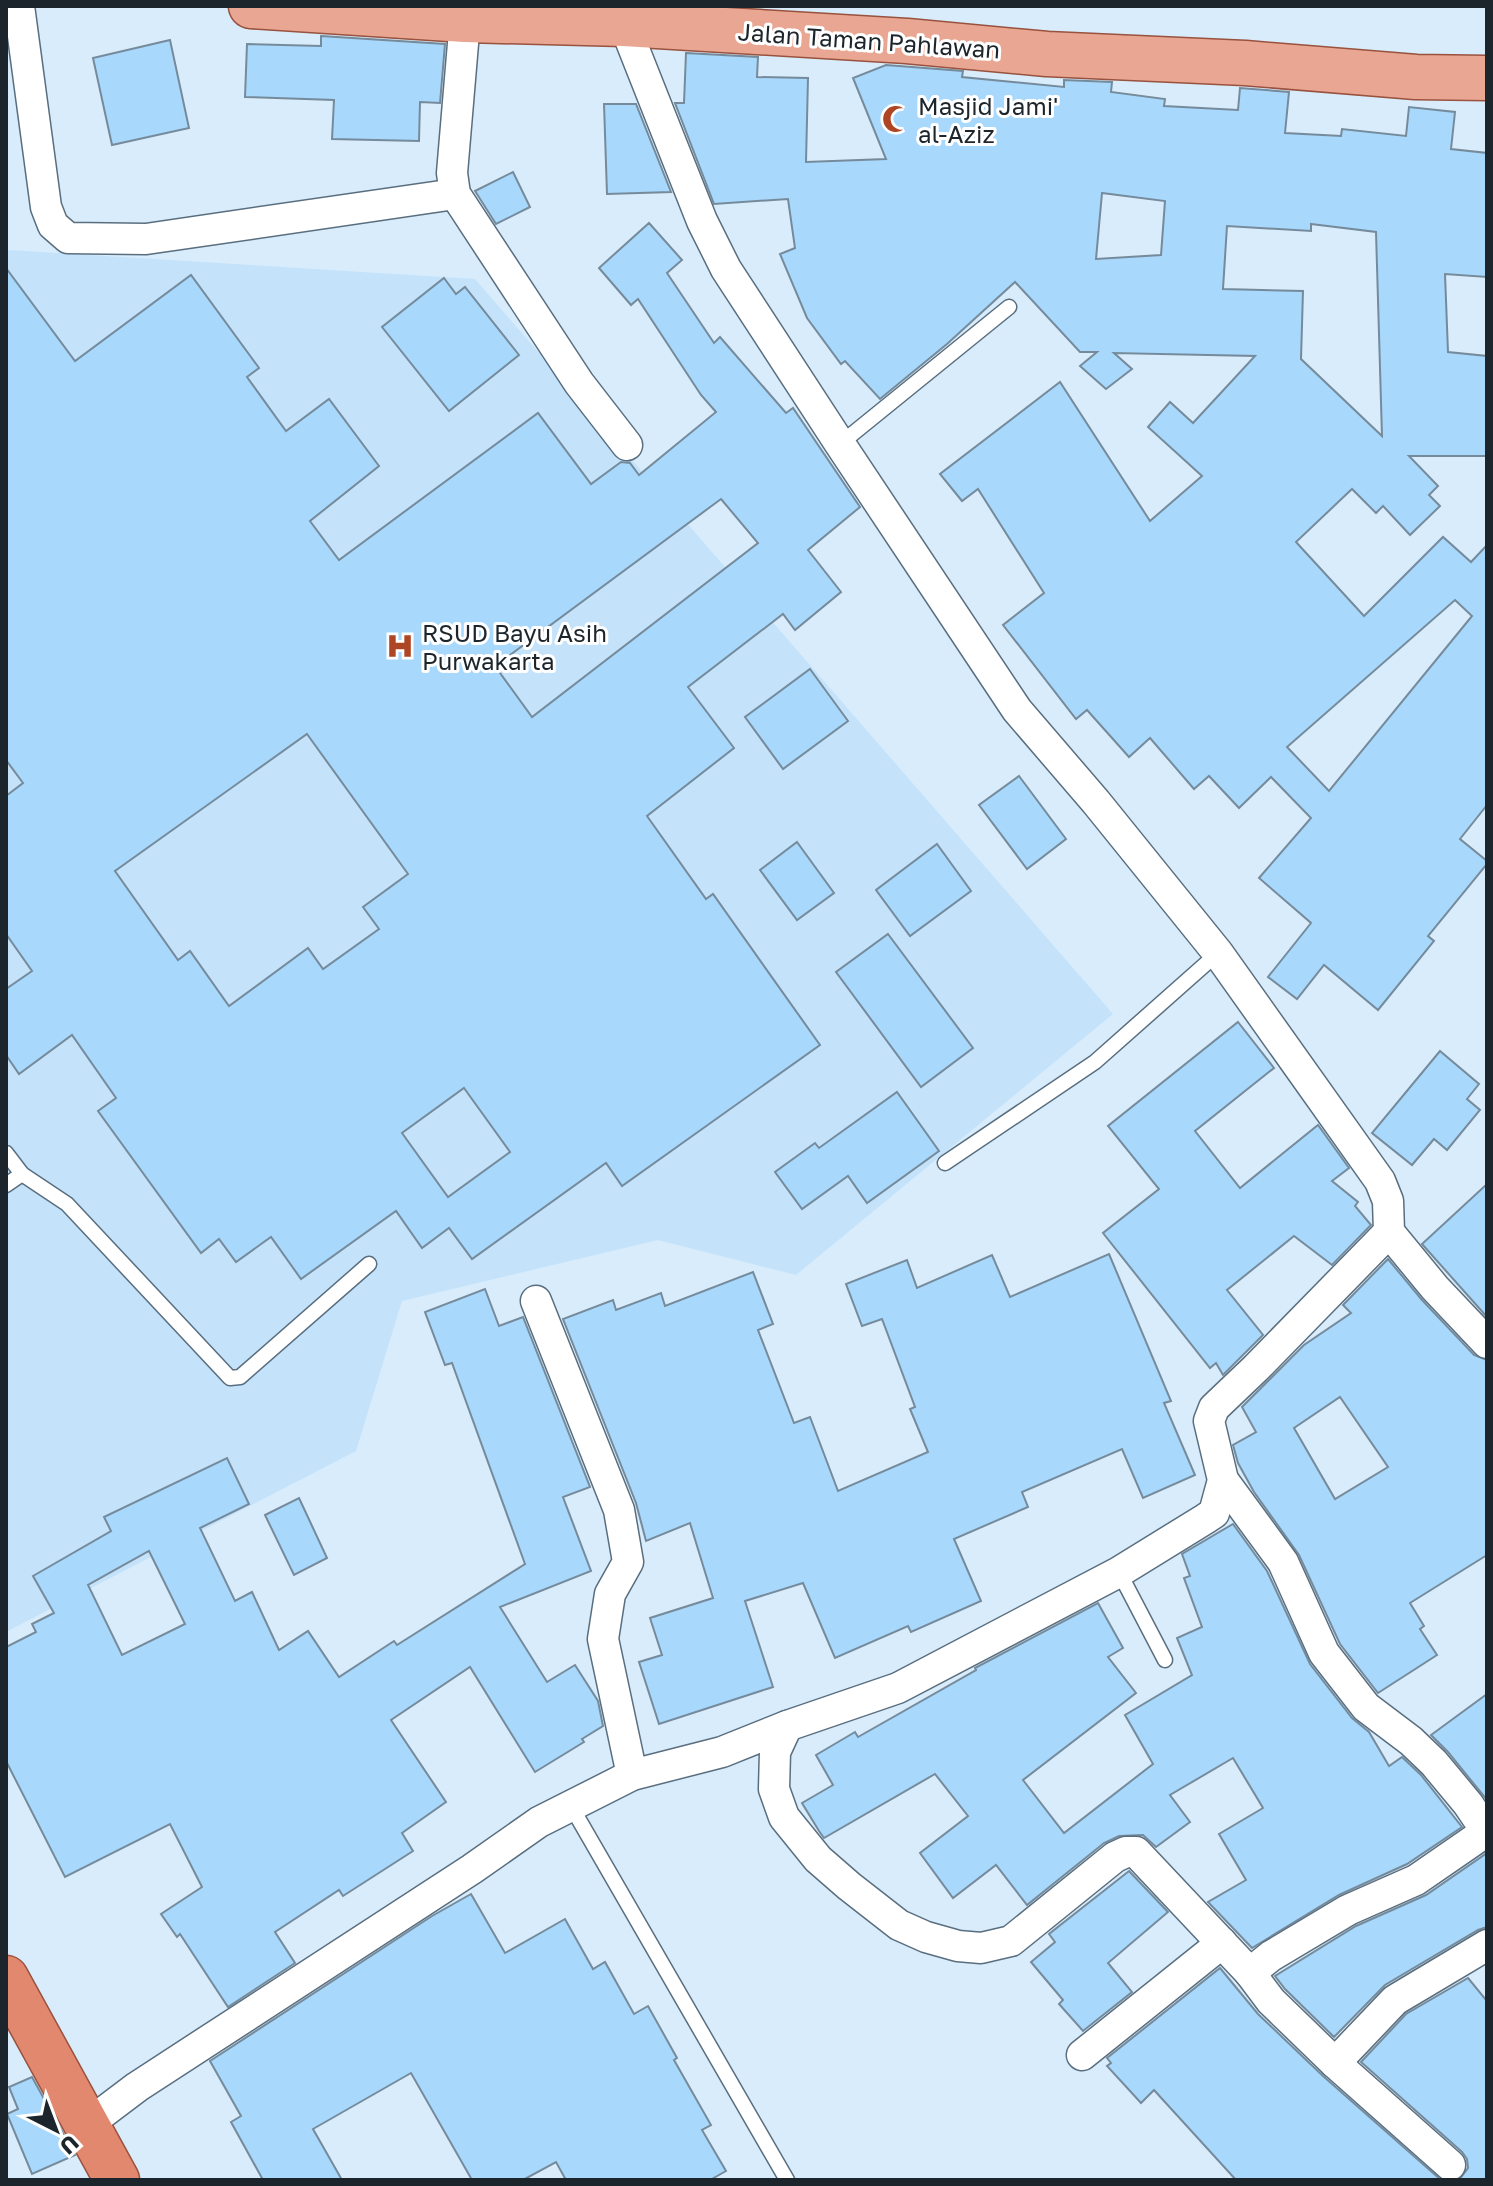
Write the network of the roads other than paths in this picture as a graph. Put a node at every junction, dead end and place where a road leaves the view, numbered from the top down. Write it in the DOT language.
graph roads {
  1 [pos="19,6"];
  2 [pos="251,6"];
  3 [pos="465,20"];
  4 [pos="624,24"];
  5 [pos="1487,78"];
  6 [pos="455,194"];
  7 [pos="1009,307"];
  8 [pos="840,444"];
  9 [pos="627,445"];
  10 [pos="1218,953"];
  11 [pos="6,1153"];
  12 [pos="945,1163"];
  13 [pos="22,1174"];
  14 [pos="6,1185"];
  15 [pos="1389,1232"];
  16 [pos="369,1264"];
  17 [pos="536,1301"];
  18 [pos="1487,1343"];
  19 [pos="1223,1480"];
  20 [pos="1119,1572"];
  21 [pos="1165,1660"];
  22 [pos="787,1726"];
  23 [pos="632,1775"];
  24 [pos="571,1806"];
  25 [pos="1487,1832"];
  26 [pos="1222,1943"];
  27 [pos="1487,1945"];
  28 [pos="1250,1973"];
  29 [pos="6,1978"];
  30 [pos="1082,2055"];
  31 [pos="1335,2063"];
  32 [pos="88,2124"];
  33 [pos="1450,2165"];
  34 [pos="117,2180"];
  35 [pos="787,2180"];
  1 -- 6 [label="street"];
  2 -- 3 [label="main road, Jalan Taman Pahlawan"];
  3 -- 4 [label="main road, Jalan Taman Pahlawan"];
  3 -- 6 [label="street"];
  4 -- 5 [label="main road, Jalan Taman Pahlawan"];
  4 -- 8 [label="street"];
  6 -- 9 [label="street"];
  7 -- 8 [label="lane"];
  8 -- 10 [label="street"];
  10 -- 12 [label="lane"];
  10 -- 15 [label="street"];
  11 -- 13 [label="lane"];
  13 -- 14 [label="lane"];
  13 -- 16 [label="lane"];
  15 -- 18 [label="street"];
  15 -- 19 [label="street"];
  17 -- 23 [label="street"];
  19 -- 20 [label="street"];
  19 -- 25 [label="street"];
  20 -- 21 [label="lane"];
  20 -- 22 [label="street"];
  22 -- 23 [label="street"];
  22 -- 26 [label="street"];
  23 -- 24 [label="street"];
  24 -- 32 [label="street"];
  24 -- 35 [label="lane"];
  25 -- 28 [label="street"];
  26 -- 28 [label="street"];
  26 -- 30 [label="street"];
  27 -- 31 [label="street"];
  28 -- 31 [label="street"];
  29 -- 32 [label="highway"];
  31 -- 33 [label="street"];
  32 -- 34 [label="highway"];
}
